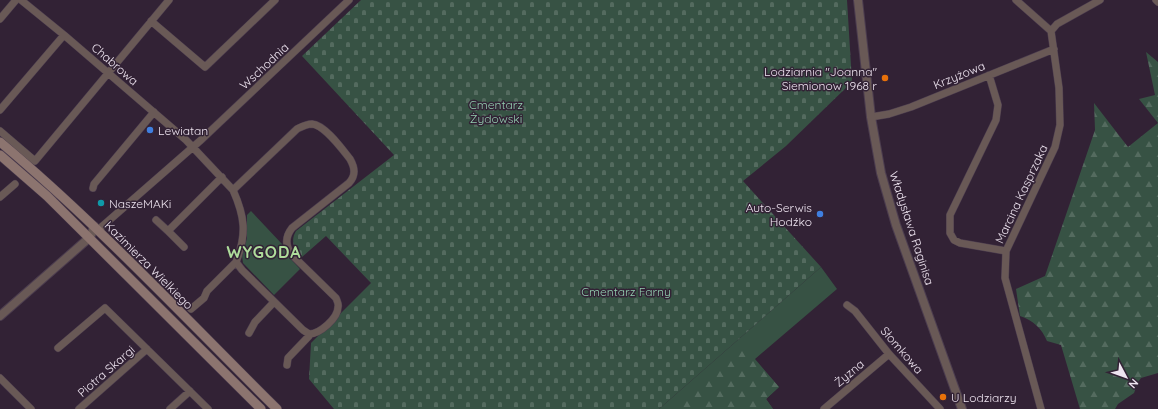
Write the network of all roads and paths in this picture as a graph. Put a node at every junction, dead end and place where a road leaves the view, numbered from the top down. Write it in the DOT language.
graph roads {
  1 [pos="16,0"];
  2 [pos="21,0"];
  3 [pos="169,0"];
  4 [pos="275,0"];
  5 [pos="349,0"];
  6 [pos="858,0"];
  7 [pos="1016,0"];
  8 [pos="1100,0"];
  9 [pos="1156,0"];
  10 [pos="1158,2"];
  11 [pos="0,19"];
  12 [pos="151,21"];
  13 [pos="1051,32"];
  14 [pos="64,35"];
  15 [pos="1054,49"];
  16 [pos="108,73"];
  17 [pos="990,75"];
  18 [pos="0,110"];
  19 [pos="154,112"];
  20 [pos="871,117"];
  21 [pos="0,131"];
  22 [pos="0,142"];
  23 [pos="193,147"];
  24 [pos="0,155"];
  25 [pos="222,178"];
  26 [pos="15,184"];
  27 [pos="93,188"];
  28 [pos="233,190"];
  29 [pos="0,197"];
  30 [pos="156,220"];
  31 [pos="96,228"];
  32 [pos="168,231"];
  33 [pos="89,238"];
  34 [pos="184,247"];
  35 [pos="1006,250"];
  36 [pos="236,262"];
  37 [pos="154,285"];
  38 [pos="145,293"];
  39 [pos="274,302"];
  40 [pos="847,305"];
  41 [pos="191,309"];
  42 [pos="0,316"];
  43 [pos="249,333"];
  44 [pos="309,334"];
  45 [pos="58,348"];
  46 [pos="147,349"];
  47 [pos="889,354"];
  48 [pos="287,365"];
  49 [pos="0,378"];
  50 [pos="190,391"];
  51 [pos="30,409"];
  52 [pos="79,409"];
  53 [pos="170,409"];
  54 [pos="208,409"];
  55 [pos="261,409"];
  56 [pos="278,409"];
  57 [pos="824,409"];
  58 [pos="940,409"];
  59 [pos="962,409"];
  60 [pos="1041,409"];
  1 -- 11 [label="street"];
  2 -- 14 [label="street, Chabrowa"];
  3 -- 12 [label="street"];
  4 -- 12 [label="street"];
  5 -- 23 [label="street, Wschodnia"];
  6 -- 20 [label="street, Władysława Raginisa"];
  7 -- 13 [label="street"];
  8 -- 13 [label="street"];
  9 -- 10 [label="street"];
  12 -- 16 [label="street"];
  13 -- 15 [label="street, Marcina Kasprzaka"];
  14 -- 16 [label="street, Chabrowa"];
  14 -- 18 [label="street"];
  15 -- 17 [label="street, Krzyżowa"];
  15 -- 35 [label="street, Marcina Kasprzaka"];
  16 -- 19 [label="street, Chabrowa"];
  16 -- 21 [label="street"];
  17 -- 20 [label="street, Krzyżowa"];
  17 -- 35 [label="street"];
  19 -- 23 [label="street, Chabrowa"];
  19 -- 27 [label="street"];
  20 -- 59 [label="street, Władysława Raginisa"];
  22 -- 31 [label="main road, Kazimierza Wielkiego"];
  23 -- 25 [label="street, Chabrowa"];
  23 -- 31 [label="street, Wschodnia"];
  24 -- 33 [label="main road, Kazimierza Wielkiego"];
  25 -- 28 [label="street, Chabrowa"];
  25 -- 32 [label="street"];
  26 -- 29 [label="street"];
  28 -- 36 [label="street, Chabrowa"];
  28 -- 44 [label="street"];
  30 -- 32 [label="street"];
  31 -- 33 [label="street"];
  31 -- 37 [label="main road, Kazimierza Wielkiego"];
  32 -- 34 [label="street"];
  33 -- 38 [label="main road, Kazimierza Wielkiego"];
  33 -- 42 [label="street"];
  35 -- 60 [label="street, Marcina Kasprzaka"];
  36 -- 39 [label="street"];
  36 -- 41 [label="street"];
  37 -- 38 [label="main road"];
  37 -- 56 [label="main road, Kazimierza Wielkiego"];
  38 -- 55 [label="main road, Kazimierza Wielkiego"];
  39 -- 43 [label="street"];
  39 -- 44 [label="street"];
  40 -- 47 [label="street, Słomkowa"];
  44 -- 48 [label="street"];
  45 -- 46 [label="street"];
  46 -- 50 [label="street"];
  46 -- 52 [label="street, Piotra Skargi"];
  47 -- 57 [label="street, Żyzna"];
  47 -- 58 [label="street, Słomkowa"];
  49 -- 51 [label="street"];
  50 -- 53 [label="street"];
  50 -- 54 [label="street"];
}
